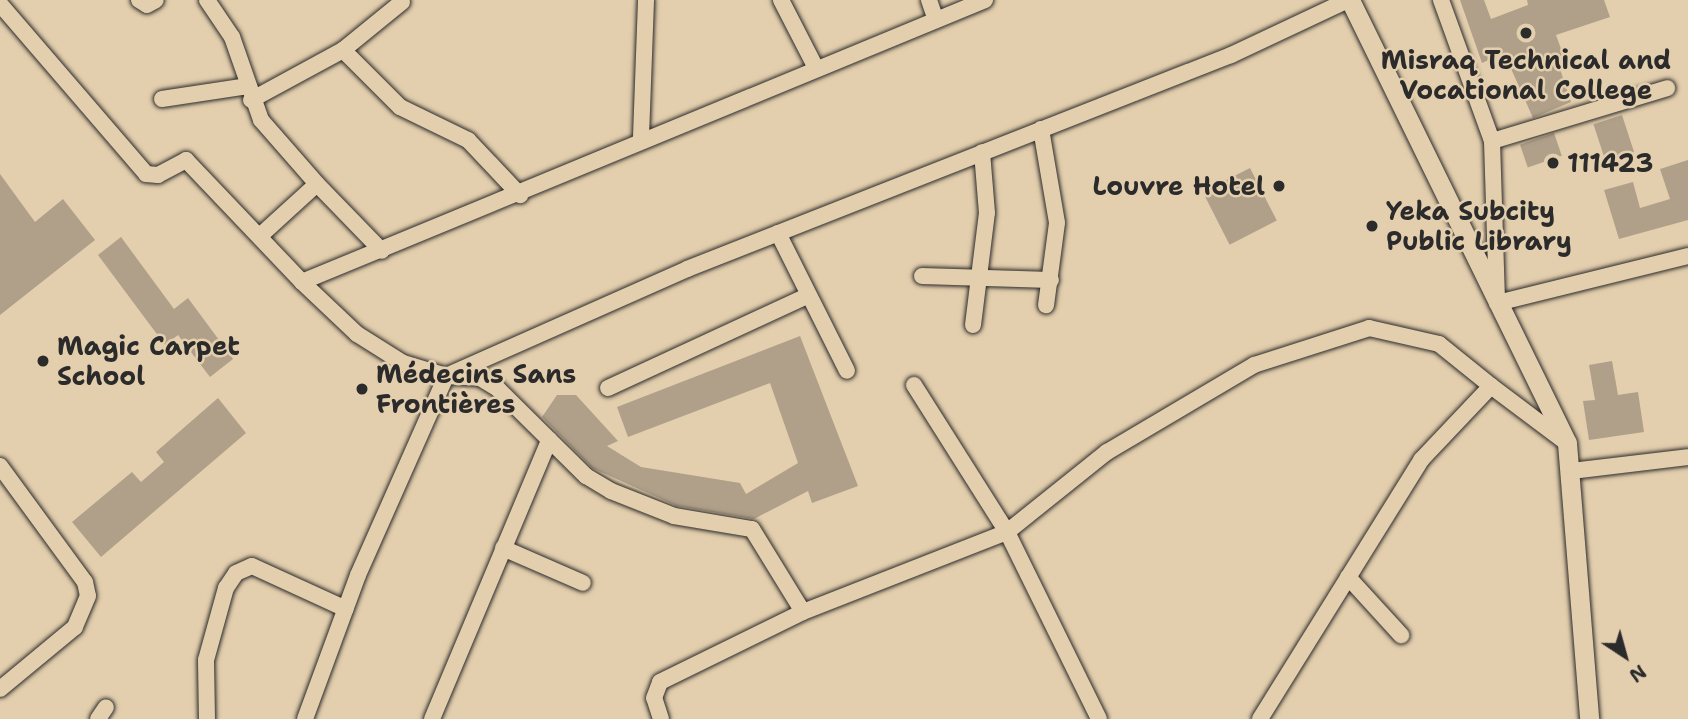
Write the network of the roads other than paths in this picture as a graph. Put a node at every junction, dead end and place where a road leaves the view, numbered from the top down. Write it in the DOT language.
graph roads {
  1 [pos="139,0"];
  2 [pos="156,0"];
  3 [pos="206,0"];
  4 [pos="646,0"];
  5 [pos="781,0"];
  6 [pos="929,0"];
  7 [pos="985,0"];
  8 [pos="1349,0"];
  9 [pos="1441,0"];
  10 [pos="403,1"];
  11 [pos="0,4"];
  12 [pos="936,20"];
  13 [pos="343,50"];
  14 [pos="816,68"];
  15 [pos="1667,88"];
  16 [pos="250,93"];
  17 [pos="162,99"];
  18 [pos="1041,129"];
  19 [pos="641,137"];
  20 [pos="1492,141"];
  21 [pos="982,152"];
  22 [pos="317,184"];
  23 [pos="520,195"];
  24 [pos="778,233"];
  25 [pos="262,234"];
  26 [pos="382,251"];
  27 [pos="1688,256"];
  28 [pos="922,276"];
  29 [pos="982,279"];
  30 [pos="1051,280"];
  31 [pos="302,282"];
  32 [pos="809,295"];
  33 [pos="1497,303"];
  34 [pos="1046,305"];
  35 [pos="972,325"];
  36 [pos="847,370"];
  37 [pos="446,376"];
  38 [pos="914,385"];
  39 [pos="1491,386"];
  40 [pos="608,388"];
  41 [pos="549,440"];
  42 [pos="1567,443"];
  43 [pos="1688,457"];
  44 [pos="0,466"];
  45 [pos="1571,471"];
  46 [pos="1007,532"];
  47 [pos="503,548"];
  48 [pos="1348,577"];
  49 [pos="583,583"];
  50 [pos="346,609"];
  51 [pos="803,612"];
  52 [pos="1401,635"];
  53 [pos="0,690"];
  54 [pos="207,719"];
  55 [pos="305,719"];
  56 [pos="432,719"];
  57 [pos="661,719"];
  58 [pos="1099,719"];
  59 [pos="1261,719"];
  60 [pos="1589,719"];
  1 -- 2 [label="street"];
  3 -- 16 [label="street"];
  4 -- 19 [label="street"];
  5 -- 14 [label="street"];
  6 -- 12 [label="street"];
  7 -- 12 [label="street"];
  8 -- 18 [label="street"];
  8 -- 33 [label="street"];
  9 -- 20 [label="street"];
  10 -- 13 [label="street"];
  11 -- 25 [label="street"];
  12 -- 14 [label="street"];
  13 -- 16 [label="street"];
  13 -- 23 [label="street"];
  14 -- 19 [label="street"];
  15 -- 20 [label="street"];
  16 -- 17 [label="street"];
  16 -- 22 [label="street"];
  18 -- 21 [label="street"];
  18 -- 30 [label="street"];
  19 -- 23 [label="street"];
  20 -- 33 [label="street"];
  21 -- 24 [label="street"];
  21 -- 29 [label="street"];
  22 -- 25 [label="street"];
  22 -- 26 [label="street"];
  23 -- 26 [label="street"];
  24 -- 32 [label="street"];
  24 -- 37 [label="street"];
  25 -- 31 [label="street"];
  26 -- 31 [label="street"];
  27 -- 33 [label="street"];
  28 -- 29 [label="street"];
  29 -- 30 [label="street"];
  29 -- 35 [label="street"];
  30 -- 34 [label="street"];
  31 -- 37 [label="street"];
  32 -- 36 [label="street"];
  32 -- 40 [label="street"];
  33 -- 42 [label="street"];
  37 -- 41 [label="street"];
  37 -- 50 [label="street"];
  38 -- 46 [label="street"];
  39 -- 42 [label="street"];
  39 -- 46 [label="street"];
  39 -- 48 [label="street"];
  41 -- 47 [label="street"];
  41 -- 51 [label="street"];
  42 -- 45 [label="street"];
  43 -- 45 [label="street"];
  44 -- 53 [label="street"];
  45 -- 60 [label="street"];
  46 -- 51 [label="street"];
  46 -- 58 [label="street"];
  47 -- 49 [label="street"];
  47 -- 56 [label="street"];
  48 -- 52 [label="street"];
  48 -- 59 [label="street"];
  50 -- 54 [label="street"];
  50 -- 55 [label="street"];
  51 -- 57 [label="street"];
}
